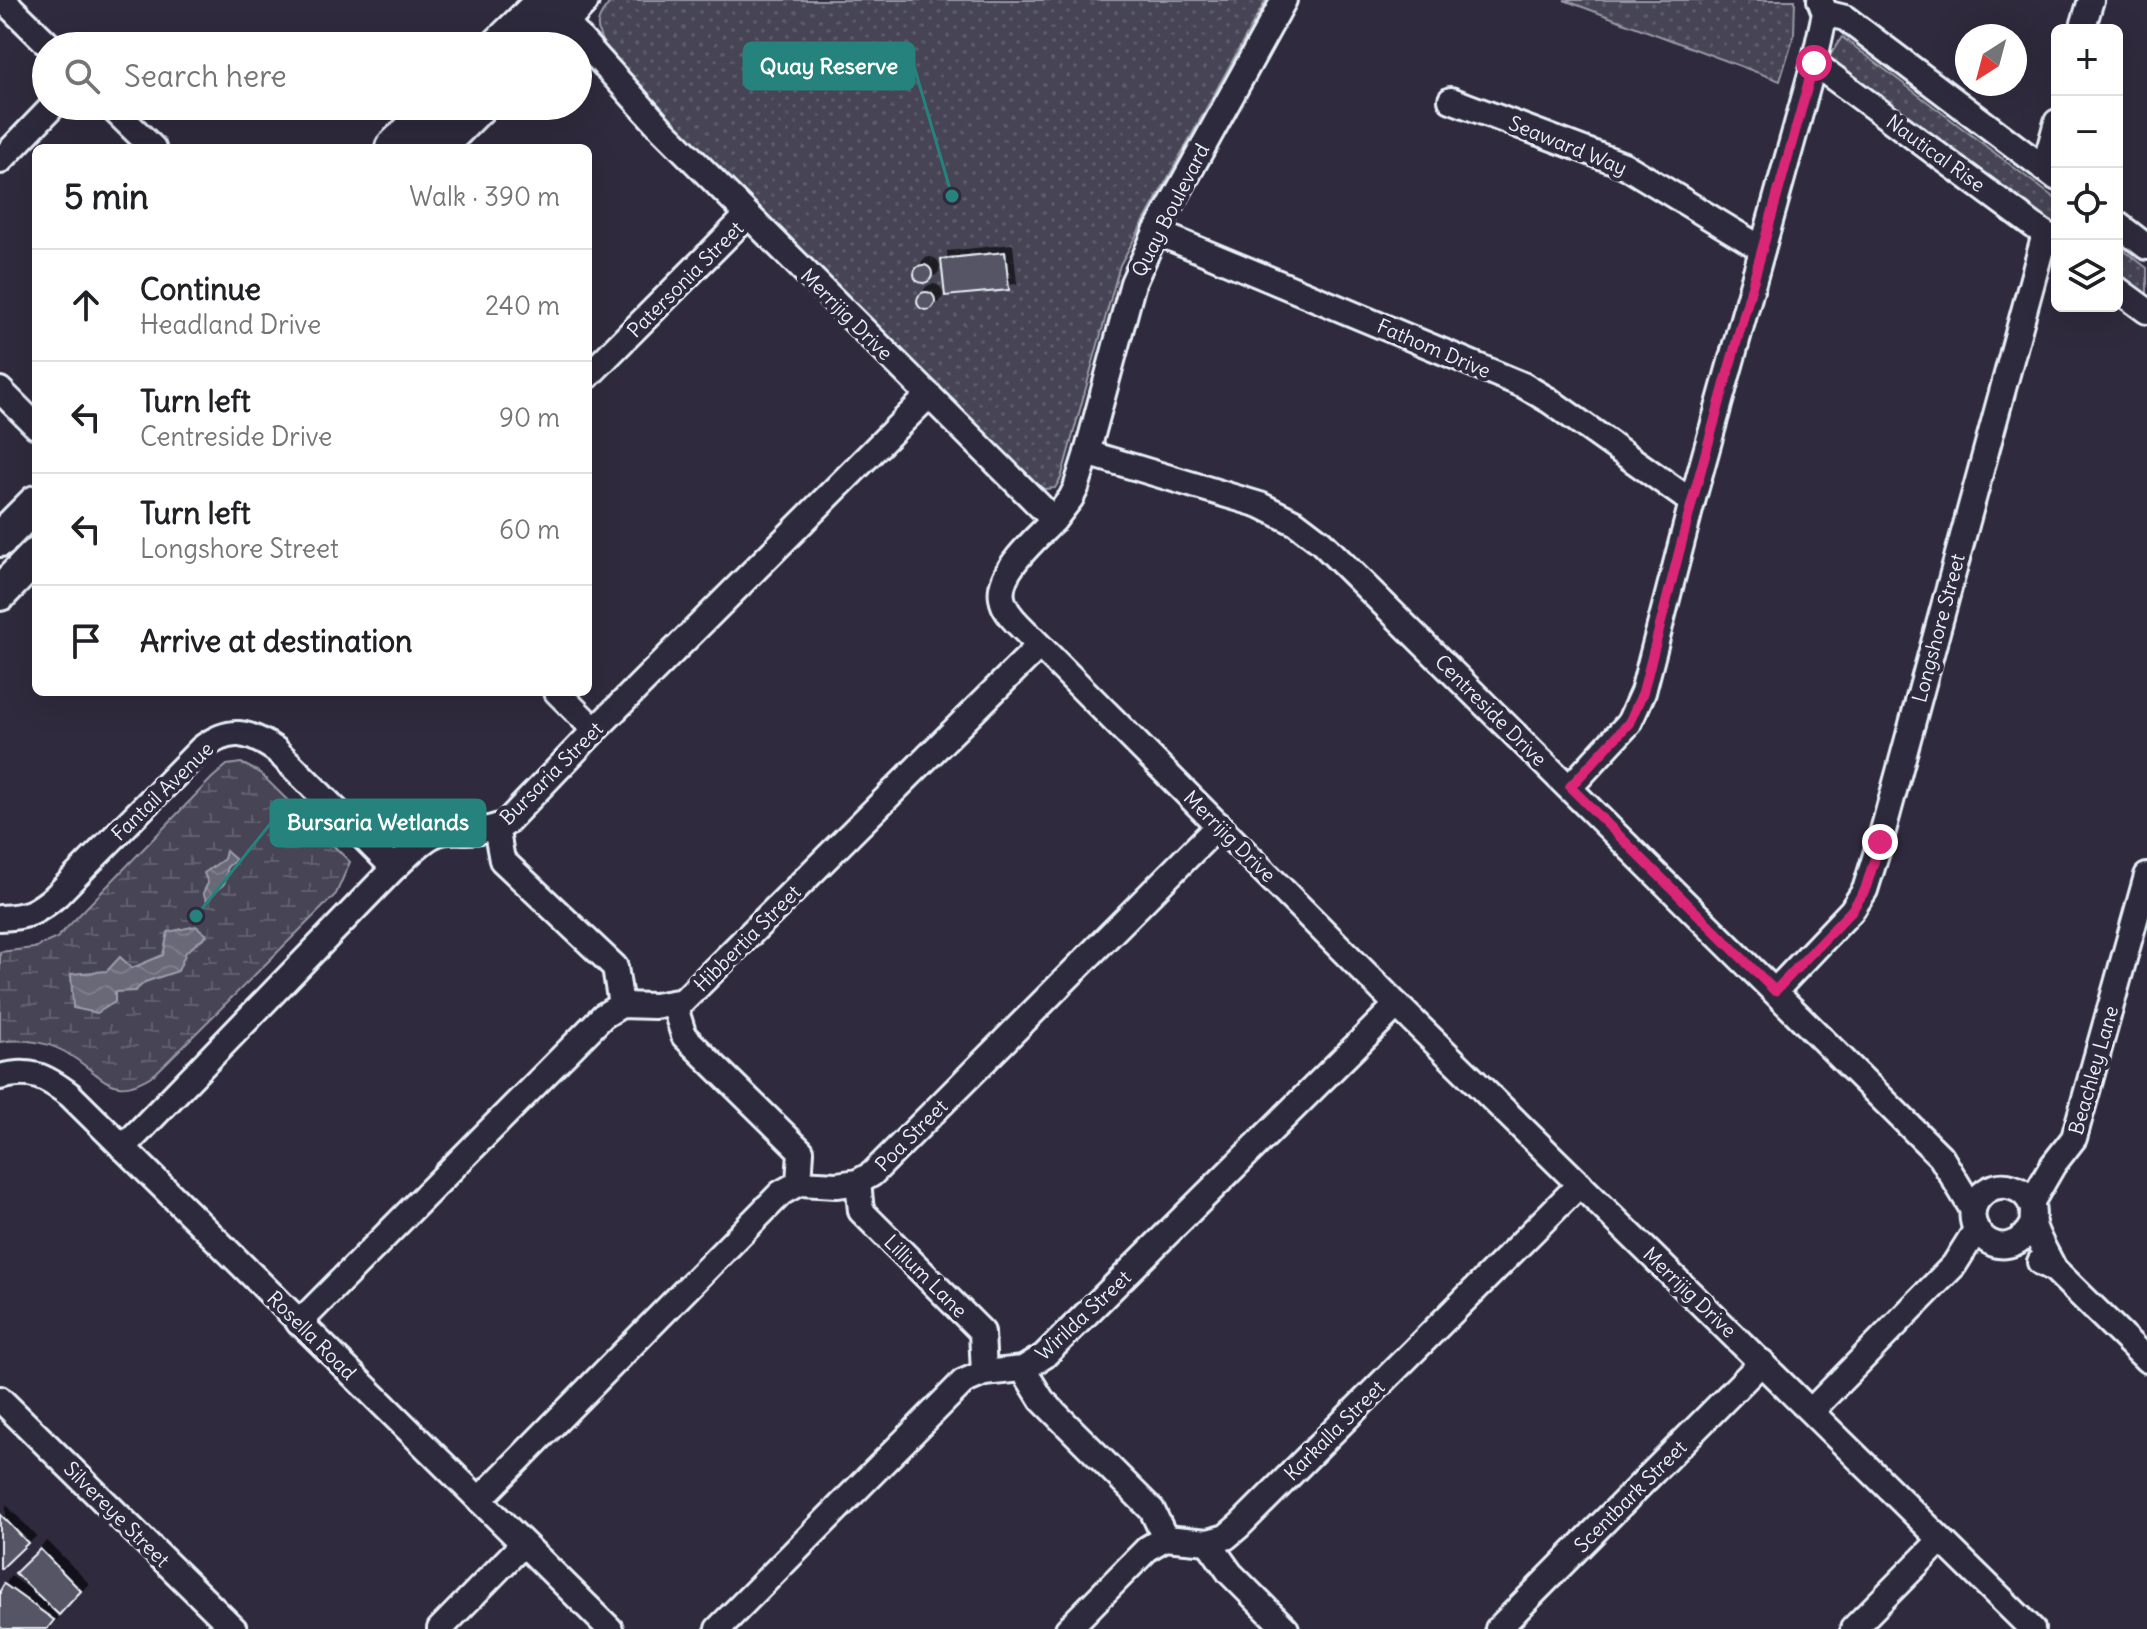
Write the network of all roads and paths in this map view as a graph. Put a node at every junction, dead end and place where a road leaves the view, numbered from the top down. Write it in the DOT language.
graph roads {
  1 [pos="3,0"];
  2 [pos="1284,0"];
  3 [pos="2091,0"];
  4 [pos="559,5"];
  5 [pos="1822,6"];
  6 [pos="2084,24"];
  7 [pos="36,32"];
  8 [pos="519,32"];
  9 [pos="545,32"];
  10 [pos="580,32"];
  11 [pos="592,47"];
  12 [pos="1814,63"];
  13 [pos="1451,100"];
  14 [pos="40,120"];
  15 [pos="124,120"];
  16 [pos="422,120"];
  17 [pos="465,120"];
  18 [pos="149,144"];
  19 [pos="397,144"];
  20 [pos="441,144"];
  21 [pos="0,161"];
  22 [pos="2051,173"];
  23 [pos="747,216"];
  24 [pos="2123,229"];
  25 [pos="1156,232"];
  26 [pos="2051,238"];
  27 [pos="2147,247"];
  28 [pos="1762,249"];
  29 [pos="2123,293"];
  30 [pos="2147,311"];
  31 [pos="592,372"];
  32 [pos="0,390"];
  33 [pos="929,395"];
  34 [pos="32,422"];
  35 [pos="1087,453"];
  36 [pos="1692,502"];
  37 [pos="32,507"];
  38 [pos="1054,520"];
  39 [pos="0,539"];
  40 [pos="32,560"];
  41 [pos="0,593"];
  42 [pos="1039,646"];
  43 [pos="561,696"];
  44 [pos="595,730"];
  45 [pos="1570,787"];
  46 [pos="1219,825"];
  47 [pos="496,827"];
  48 [pos="394,868"];
  49 [pos="2147,876"];
  50 [pos="0,918"];
  51 [pos="1775,991"];
  52 [pos="674,1004"];
  53 [pos="621,1005"];
  54 [pos="1397,1005"];
  55 [pos="0,1077"];
  56 [pos="123,1148"];
  57 [pos="1941,1157"];
  58 [pos="858,1182"];
  59 [pos="799,1183"];
  60 [pos="1580,1184"];
  61 [pos="2018,1200"];
  62 [pos="1987,1233"];
  63 [pos="2054,1269"];
  64 [pos="299,1323"];
  65 [pos="2147,1360"];
  66 [pos="1762,1362"];
  67 [pos="1023,1369"];
  68 [pos="984,1373"];
  69 [pos="0,1399"];
  70 [pos="1811,1411"];
  71 [pos="479,1500"];
  72 [pos="1165,1538"];
  73 [pos="1941,1540"];
  74 [pos="1208,1542"];
  75 [pos="522,1545"];
  76 [pos="234,1629"];
  77 [pos="440,1629"];
  78 [pos="610,1629"];
  79 [pos="718,1629"];
  80 [pos="1068,1629"];
  81 [pos="1286,1629"];
  82 [pos="1498,1629"];
  83 [pos="1853,1629"];
  84 [pos="2032,1629"];
  1 -- 7 [label="street"];
  2 -- 25 [label="street, Quay Boulevard"];
  3 -- 6 [label="street"];
  4 -- 8 [label="street"];
  4 -- 9 [label="street"];
  4 -- 10 [label="street, Merrijig Drive"];
  5 -- 12 [label="street"];
  5 -- 22 [label="street"];
  11 -- 23 [label="street, Merrijig Drive"];
  12 -- 26 [label="street, Nautical Rise"];
  12 -- 28 [label="street"];
  13 -- 28 [label="street, Seaward Way"];
  14 -- 21 [label="street"];
  15 -- 18 [label="street"];
  16 -- 19 [label="street"];
  17 -- 20 [label="street"];
  23 -- 31 [label="street, Patersonia Street"];
  23 -- 33 [label="street, Merrijig Drive"];
  24 -- 27 [label="street"];
  25 -- 35 [label="street, Quay Boulevard"];
  25 -- 36 [label="street, Fathom Drive"];
  26 -- 51 [label="street, Longshore Street"];
  28 -- 36 [label="street"];
  29 -- 30 [label="street"];
  32 -- 34 [label="street"];
  33 -- 38 [label="street, Merrijig Drive"];
  33 -- 44 [label="street, Bursaria Street"];
  35 -- 38 [label="street, Quay Boulevard"];
  35 -- 45 [label="street, Centreside Drive"];
  36 -- 45 [label="street"];
  37 -- 39 [label="street"];
  38 -- 42 [label="street, Merrijig Drive"];
  40 -- 41 [label="street"];
  42 -- 46 [label="street, Merrijig Drive"];
  42 -- 52 [label="street, Hibbertia Street"];
  43 -- 44 [label="street"];
  44 -- 47 [label="street, Bursaria Street"];
  45 -- 51 [label="street, Centreside Drive"];
  46 -- 54 [label="street, Merrijig Drive"];
  46 -- 58 [label="street, Poa Street"];
  47 -- 48 [label="street, Bursaria Street"];
  47 -- 53 [label="street"];
  48 -- 50 [label="street, Fantail Avenue"];
  48 -- 56 [label="street, Bursaria Street"];
  49 -- 61 [label="street, Beachley Lane"];
  51 -- 57 [label="street, Centreside Drive"];
  52 -- 53 [label="street, Hibbertia Street"];
  52 -- 59 [label="street"];
  53 -- 64 [label="street"];
  54 -- 60 [label="street, Merrijig Drive"];
  54 -- 67 [label="street, Wirilda Street"];
  55 -- 56 [label="street, Rosella Road"];
  56 -- 64 [label="street, Rosella Road"];
  57 -- 61 [label="street, Centreside Drive"];
  57 -- 62 [label="street, Centreside Drive"];
  58 -- 59 [label="street, Poa Street"];
  58 -- 68 [label="street, Lillium Lane"];
  59 -- 71 [label="street"];
  60 -- 66 [label="street, Merrijig Drive"];
  60 -- 74 [label="street, Karkalla Street"];
  61 -- 62 [label="street"];
  61 -- 62 [label="street"];
  61 -- 63 [label="street"];
  62 -- 63 [label="street"];
  62 -- 70 [label="street"];
  63 -- 65 [label="street"];
  64 -- 71 [label="street, Rosella Road"];
  66 -- 70 [label="street, Merrijig Drive"];
  66 -- 82 [label="street, Scentbark Street"];
  67 -- 68 [label="street, Wirilda Street"];
  67 -- 72 [label="street"];
  68 -- 79 [label="street, Wirilda Street"];
  69 -- 76 [label="street, Silvereye Street"];
  70 -- 73 [label="street, Merrijig Drive"];
  71 -- 75 [label="street, Rosella Road"];
  72 -- 74 [label="street"];
  72 -- 80 [label="street"];
  73 -- 83 [label="street"];
  73 -- 84 [label="street, Merrijig Drive"];
  74 -- 81 [label="street"];
  75 -- 77 [label="street"];
  75 -- 78 [label="street, Rosella Road"];
}
